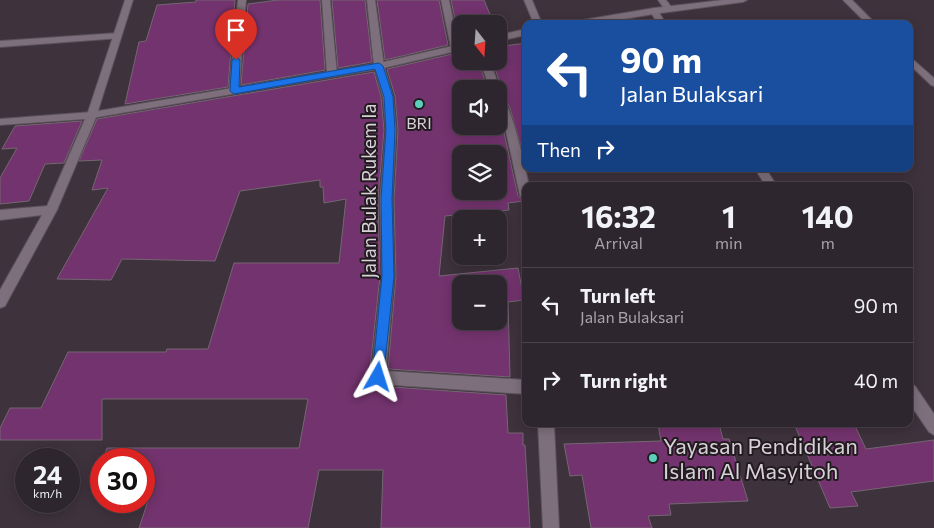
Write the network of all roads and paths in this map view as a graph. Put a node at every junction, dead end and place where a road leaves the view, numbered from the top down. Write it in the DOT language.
graph roads {
  1 [pos="129,0"];
  2 [pos="242,0"];
  3 [pos="326,0"];
  4 [pos="371,0"];
  5 [pos="445,0"];
  6 [pos="528,0"];
  7 [pos="662,0"];
  8 [pos="743,0"];
  9 [pos="847,0"];
  10 [pos="669,9"];
  11 [pos="654,11"];
  12 [pos="536,20"];
  13 [pos="600,20"];
  14 [pos="660,20"];
  15 [pos="868,20"];
  16 [pos="452,25"];
  17 [pos="522,33"];
  18 [pos="118,36"];
  19 [pos="508,36"];
  20 [pos="0,44"];
  21 [pos="452,48"];
  22 [pos="913,63"];
  23 [pos="379,66"];
  24 [pos="332,74"];
  25 [pos="934,83"];
  26 [pos="234,91"];
  27 [pos="98,114"];
  28 [pos="507,119"];
  29 [pos="0,122"];
  30 [pos="523,182"];
  31 [pos="51,210"];
  32 [pos="0,214"];
  33 [pos="0,302"];
  34 [pos="522,388"];
  35 [pos="913,396"];
  36 [pos="546,427"];
  37 [pos="934,427"];
  38 [pos="550,528"];
  1 -- 18 [label="street"];
  2 -- 26 [label="street"];
  3 -- 24 [label="street"];
  4 -- 23 [label="street, Jalan Bulak Rukem Ia"];
  5 -- 16 [label="street"];
  6 -- 12 [label="street"];
  7 -- 10 [label="street"];
  8 -- 10 [label="street"];
  9 -- 15 [label="street"];
  10 -- 11 [label="street"];
  11 -- 13 [label="street"];
  11 -- 14 [label="street"];
  17 -- 19 [label="street"];
  18 -- 20 [label="street"];
  18 -- 27 [label="street"];
  21 -- 23 [label="street"];
  22 -- 25 [label="street"];
  23 -- 24 [label="street"];
  23 -- 34 [label="street, Jalan Bulak Rukem Ia"];
  24 -- 26 [label="street"];
  26 -- 27 [label="street"];
  27 -- 29 [label="street"];
  27 -- 31 [label="street"];
  28 -- 30 [label="street"];
  31 -- 32 [label="street"];
  31 -- 33 [label="street"];
  35 -- 37 [label="street"];
  36 -- 38 [label="street"];
}
